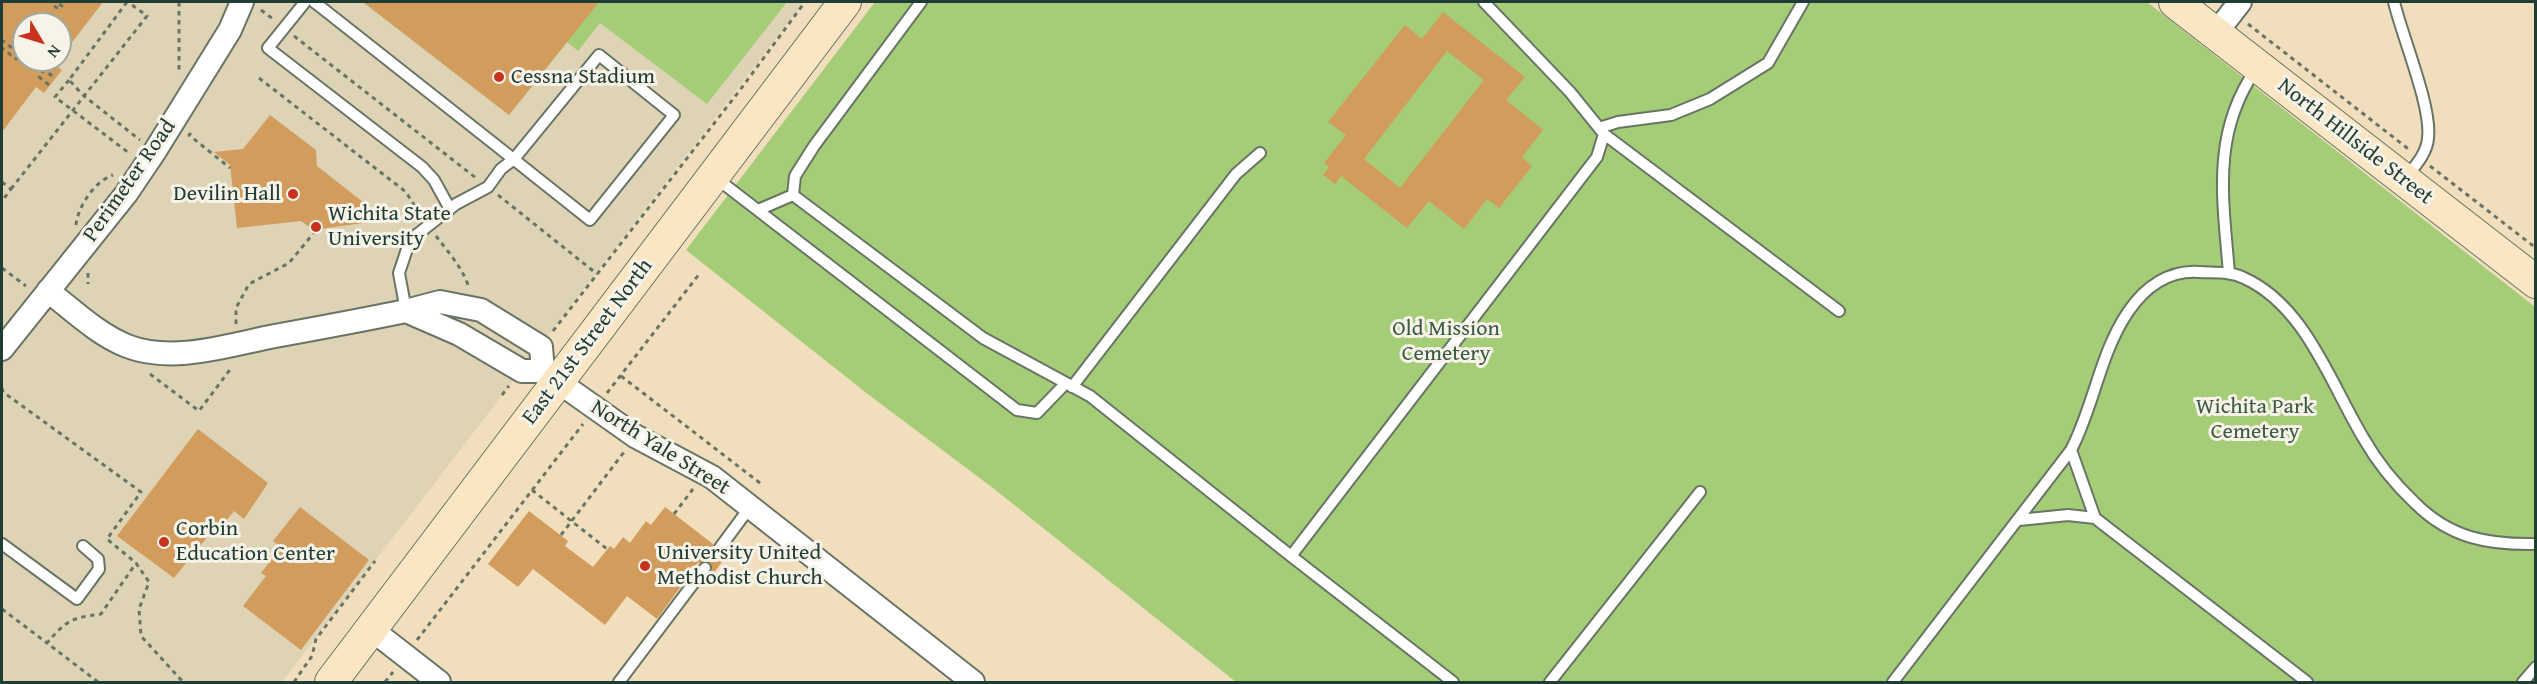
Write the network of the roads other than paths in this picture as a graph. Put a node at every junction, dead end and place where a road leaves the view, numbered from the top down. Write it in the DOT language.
graph roads {
  1 [pos="305,2"];
  2 [pos="314,2"];
  3 [pos="845,2"];
  4 [pos="921,2"];
  5 [pos="1484,2"];
  6 [pos="1803,2"];
  7 [pos="2175,2"];
  8 [pos="2394,2"];
  9 [pos="249,4"];
  10 [pos="2229,16"];
  11 [pos="2258,66"];
  12 [pos="1602,131"];
  13 [pos="1260,153"];
  14 [pos="513,159"];
  15 [pos="2412,169"];
  16 [pos="713,176"];
  17 [pos="793,195"];
  18 [pos="450,208"];
  19 [pos="758,210"];
  20 [pos="2229,273"];
  21 [pos="2535,282"];
  22 [pos="39,290"];
  23 [pos="406,311"];
  24 [pos="1839,311"];
  25 [pos="2,349"];
  26 [pos="551,377"];
  27 [pos="1068,386"];
  28 [pos="2071,450"];
  29 [pos="1700,492"];
  30 [pos="750,507"];
  31 [pos="2095,518"];
  32 [pos="2019,520"];
  33 [pos="2,544"];
  34 [pos="2535,544"];
  35 [pos="83,546"];
  36 [pos="719,549"];
  37 [pos="1291,556"];
  38 [pos="705,568"];
  39 [pos="371,629"];
  40 [pos="2535,667"];
  41 [pos="331,682"];
  42 [pos="439,682"];
  43 [pos="620,682"];
  44 [pos="973,682"];
  45 [pos="1452,682"];
  46 [pos="1550,682"];
  47 [pos="1893,682"];
  48 [pos="2307,682"];
  49 [pos="2523,682"];
  1 -- 18 [label="lane"];
  2 -- 14 [label="lane"];
  3 -- 16 [label="main road, East 21st Street North"];
  4 -- 17 [label="lane"];
  5 -- 12 [label="lane"];
  6 -- 12 [label="lane"];
  7 -- 10 [label="main road, North Hillside Street"];
  8 -- 15 [label="lane"];
  9 -- 22 [label="street, Perimeter Road"];
  10 -- 11 [label="main road, North Hillside Street"];
  11 -- 15 [label="main road, North Hillside Street"];
  11 -- 20 [label="lane"];
  12 -- 24 [label="lane"];
  12 -- 37 [label="lane"];
  13 -- 27 [label="lane"];
  14 -- 14 [label="lane"];
  14 -- 18 [label="lane"];
  15 -- 21 [label="main road, North Hillside Street"];
  16 -- 19 [label="lane"];
  16 -- 26 [label="main road, East 21st Street North"];
  17 -- 19 [label="lane"];
  17 -- 27 [label="lane"];
  18 -- 23 [label="lane"];
  19 -- 27 [label="lane"];
  20 -- 28 [label="lane"];
  20 -- 34 [label="lane"];
  22 -- 23 [label="street"];
  22 -- 25 [label="street, Perimeter Road"];
  23 -- 26 [label="street, North Yale Street"];
  23 -- 26 [label="street"];
  26 -- 30 [label="street, North Yale Street"];
  26 -- 39 [label="main road, East 21st Street North"];
  27 -- 37 [label="lane"];
  28 -- 31 [label="lane"];
  28 -- 32 [label="lane"];
  29 -- 46 [label="lane"];
  30 -- 36 [label="lane"];
  30 -- 44 [label="street, North Yale Street"];
  31 -- 32 [label="lane"];
  31 -- 48 [label="lane"];
  32 -- 47 [label="lane"];
  33 -- 35 [label="lane"];
  37 -- 45 [label="lane"];
  38 -- 43 [label="lane"];
  39 -- 41 [label="main road, East 21st Street North"];
  39 -- 42 [label="street"];
  40 -- 49 [label="lane"];
}
